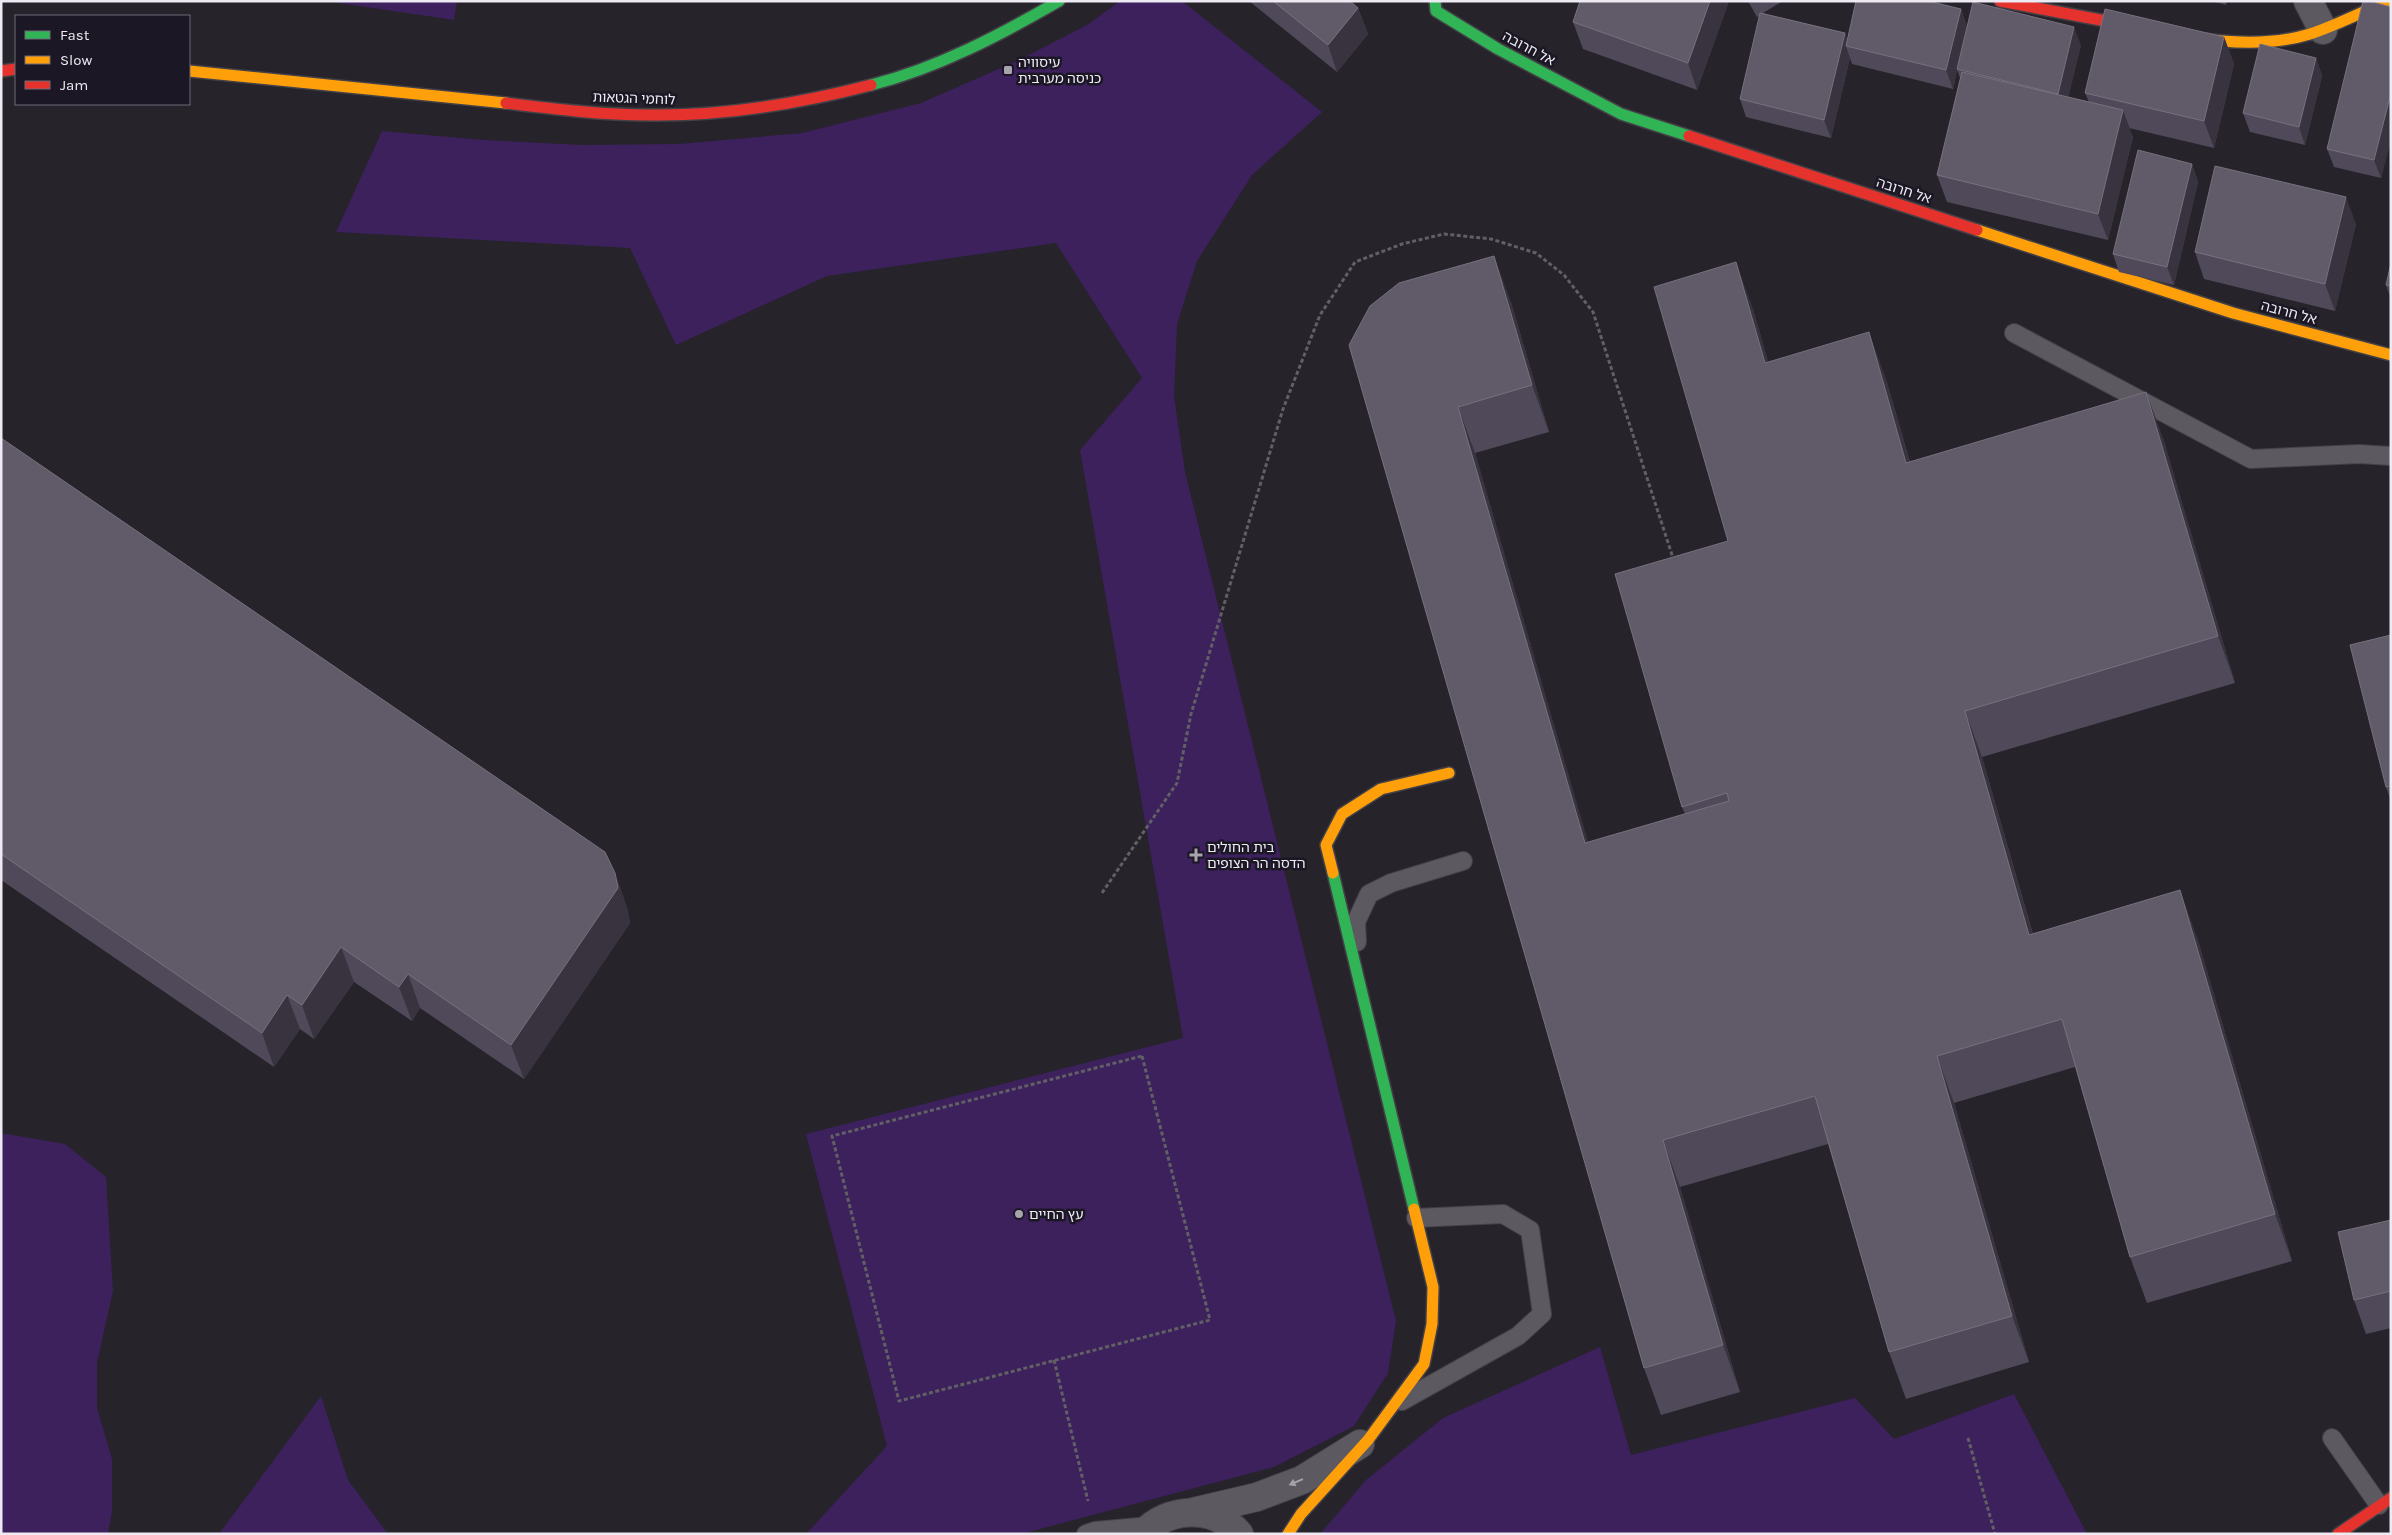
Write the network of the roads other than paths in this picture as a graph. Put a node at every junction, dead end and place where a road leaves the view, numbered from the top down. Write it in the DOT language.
graph roads {
  1 [pos="1059,1"];
  2 [pos="1435,1"];
  3 [pos="2000,1"];
  4 [pos="2308,1"];
  5 [pos="2388,1"];
  6 [pos="2152,30"];
  7 [pos="2322,30"];
  8 [pos="2179,35"];
  9 [pos="15,69"];
  10 [pos="190,71"];
  11 [pos="1,72"];
  12 [pos="2014,334"];
  13 [pos="2391,355"];
  14 [pos="2391,456"];
  15 [pos="1449,773"];
  16 [pos="1463,861"];
  17 [pos="1358,980"];
  18 [pos="1416,1218"];
  19 [pos="1392,1406"];
  20 [pos="2332,1438"];
  21 [pos="1368,1440"];
  22 [pos="2385,1502"];
  23 [pos="1193,1512"];
  24 [pos="1147,1530"];
  25 [pos="1091,1532"];
  26 [pos="1239,1534"];
  27 [pos="1288,1534"];
  28 [pos="2338,1534"];
  1 -- 10 [label="street, לוחמי הגטאות"];
  2 -- 13 [label="street, אל חרובה"];
  3 -- 6 [label="street"];
  4 -- 7 [label="street"];
  5 -- 7 [label="street"];
  7 -- 8 [label="street"];
  9 -- 11 [label="street"];
  12 -- 14 [label="lane"];
  15 -- 17 [label="street"];
  16 -- 17 [label="lane"];
  17 -- 18 [label="street"];
  18 -- 19 [label="street"];
  18 -- 19 [label="lane"];
  19 -- 21 [label="street"];
  20 -- 22 [label="lane"];
  21 -- 23 [label="street, one-way"];
  21 -- 27 [label="street"];
  22 -- 28 [label="street"];
  23 -- 24 [label="street"];
  23 -- 26 [label="street"];
  24 -- 25 [label="lane"];
}
